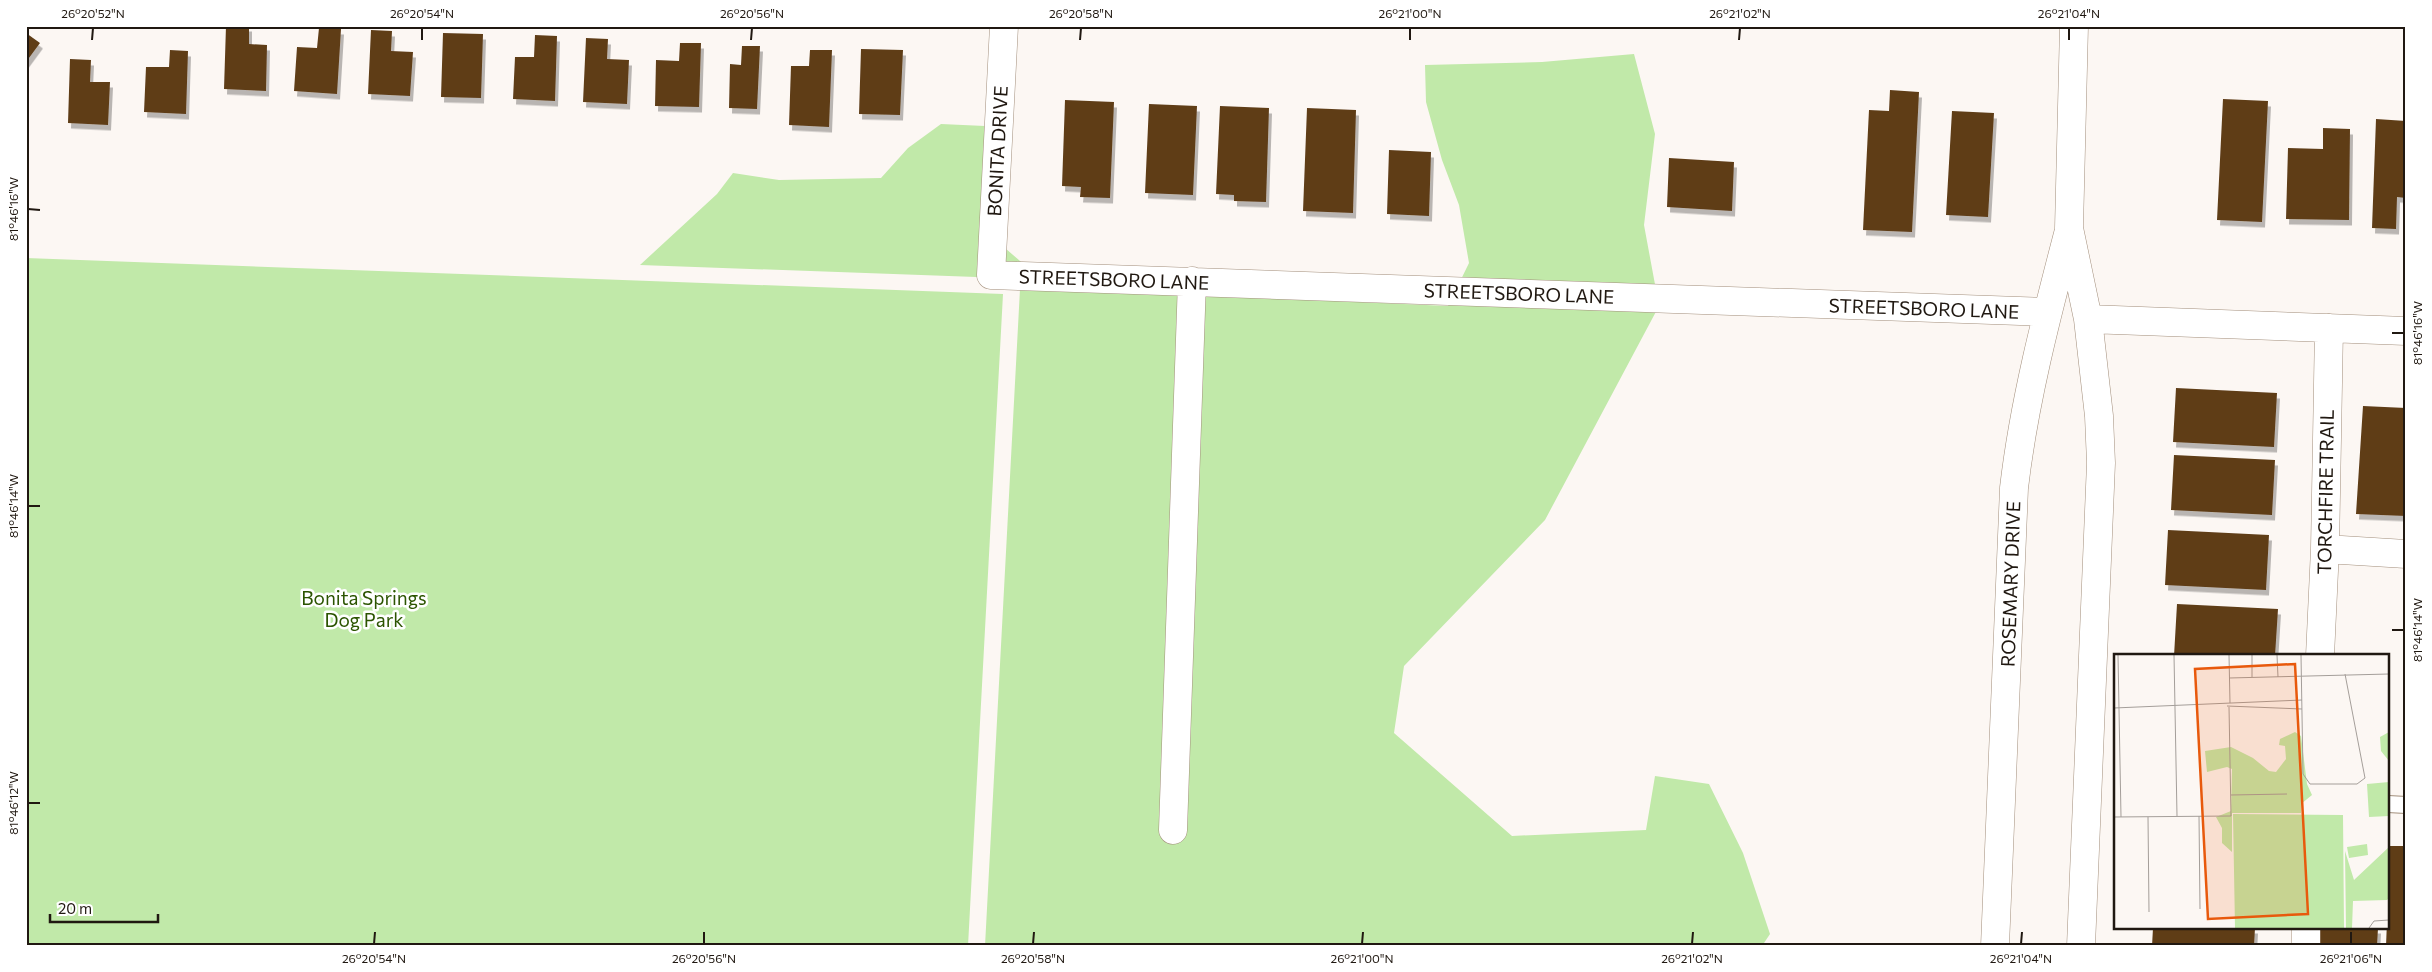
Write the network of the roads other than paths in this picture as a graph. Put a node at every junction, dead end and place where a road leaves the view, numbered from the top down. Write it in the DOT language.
graph roads {
  1 [pos="1004,26"];
  2 [pos="2074,26"];
  3 [pos="2070,228"];
  4 [pos="991,275"];
  5 [pos="1192,281"];
  6 [pos="2047,312"];
  7 [pos="2088,318"];
  8 [pos="2329,328"];
  9 [pos="2406,331"];
  10 [pos="2325,550"];
  11 [pos="2406,554"];
  12 [pos="2320,654"];
  13 [pos="2390,804"];
  14 [pos="2406,804"];
  15 [pos="1173,830"];
  16 [pos="2306,930"];
  17 [pos="1996,946"];
  18 [pos="2080,946"];
  19 [pos="2306,946"];
  1 -- 4 [label="street, BONITA DRIVE"];
  2 -- 3 [label="street, ROSEMARY DRIVE"];
  3 -- 6 [label="street, ROSEMARY DRIVE"];
  3 -- 7 [label="street, ROSEMARY DRIVE"];
  4 -- 5 [label="street, STREETSBORO LANE"];
  5 -- 6 [label="street, STREETSBORO LANE"];
  5 -- 15 [label="street"];
  6 -- 17 [label="street, ROSEMARY DRIVE"];
  7 -- 8 [label="street"];
  7 -- 18 [label="street, ROSEMARY DRIVE"];
  8 -- 9 [label="street"];
  8 -- 10 [label="street, TORCHFIRE TRAIL"];
  10 -- 11 [label="street"];
  10 -- 12 [label="street, TORCHFIRE TRAIL"];
  13 -- 14 [label="lane"];
  16 -- 19 [label="street"];
}
